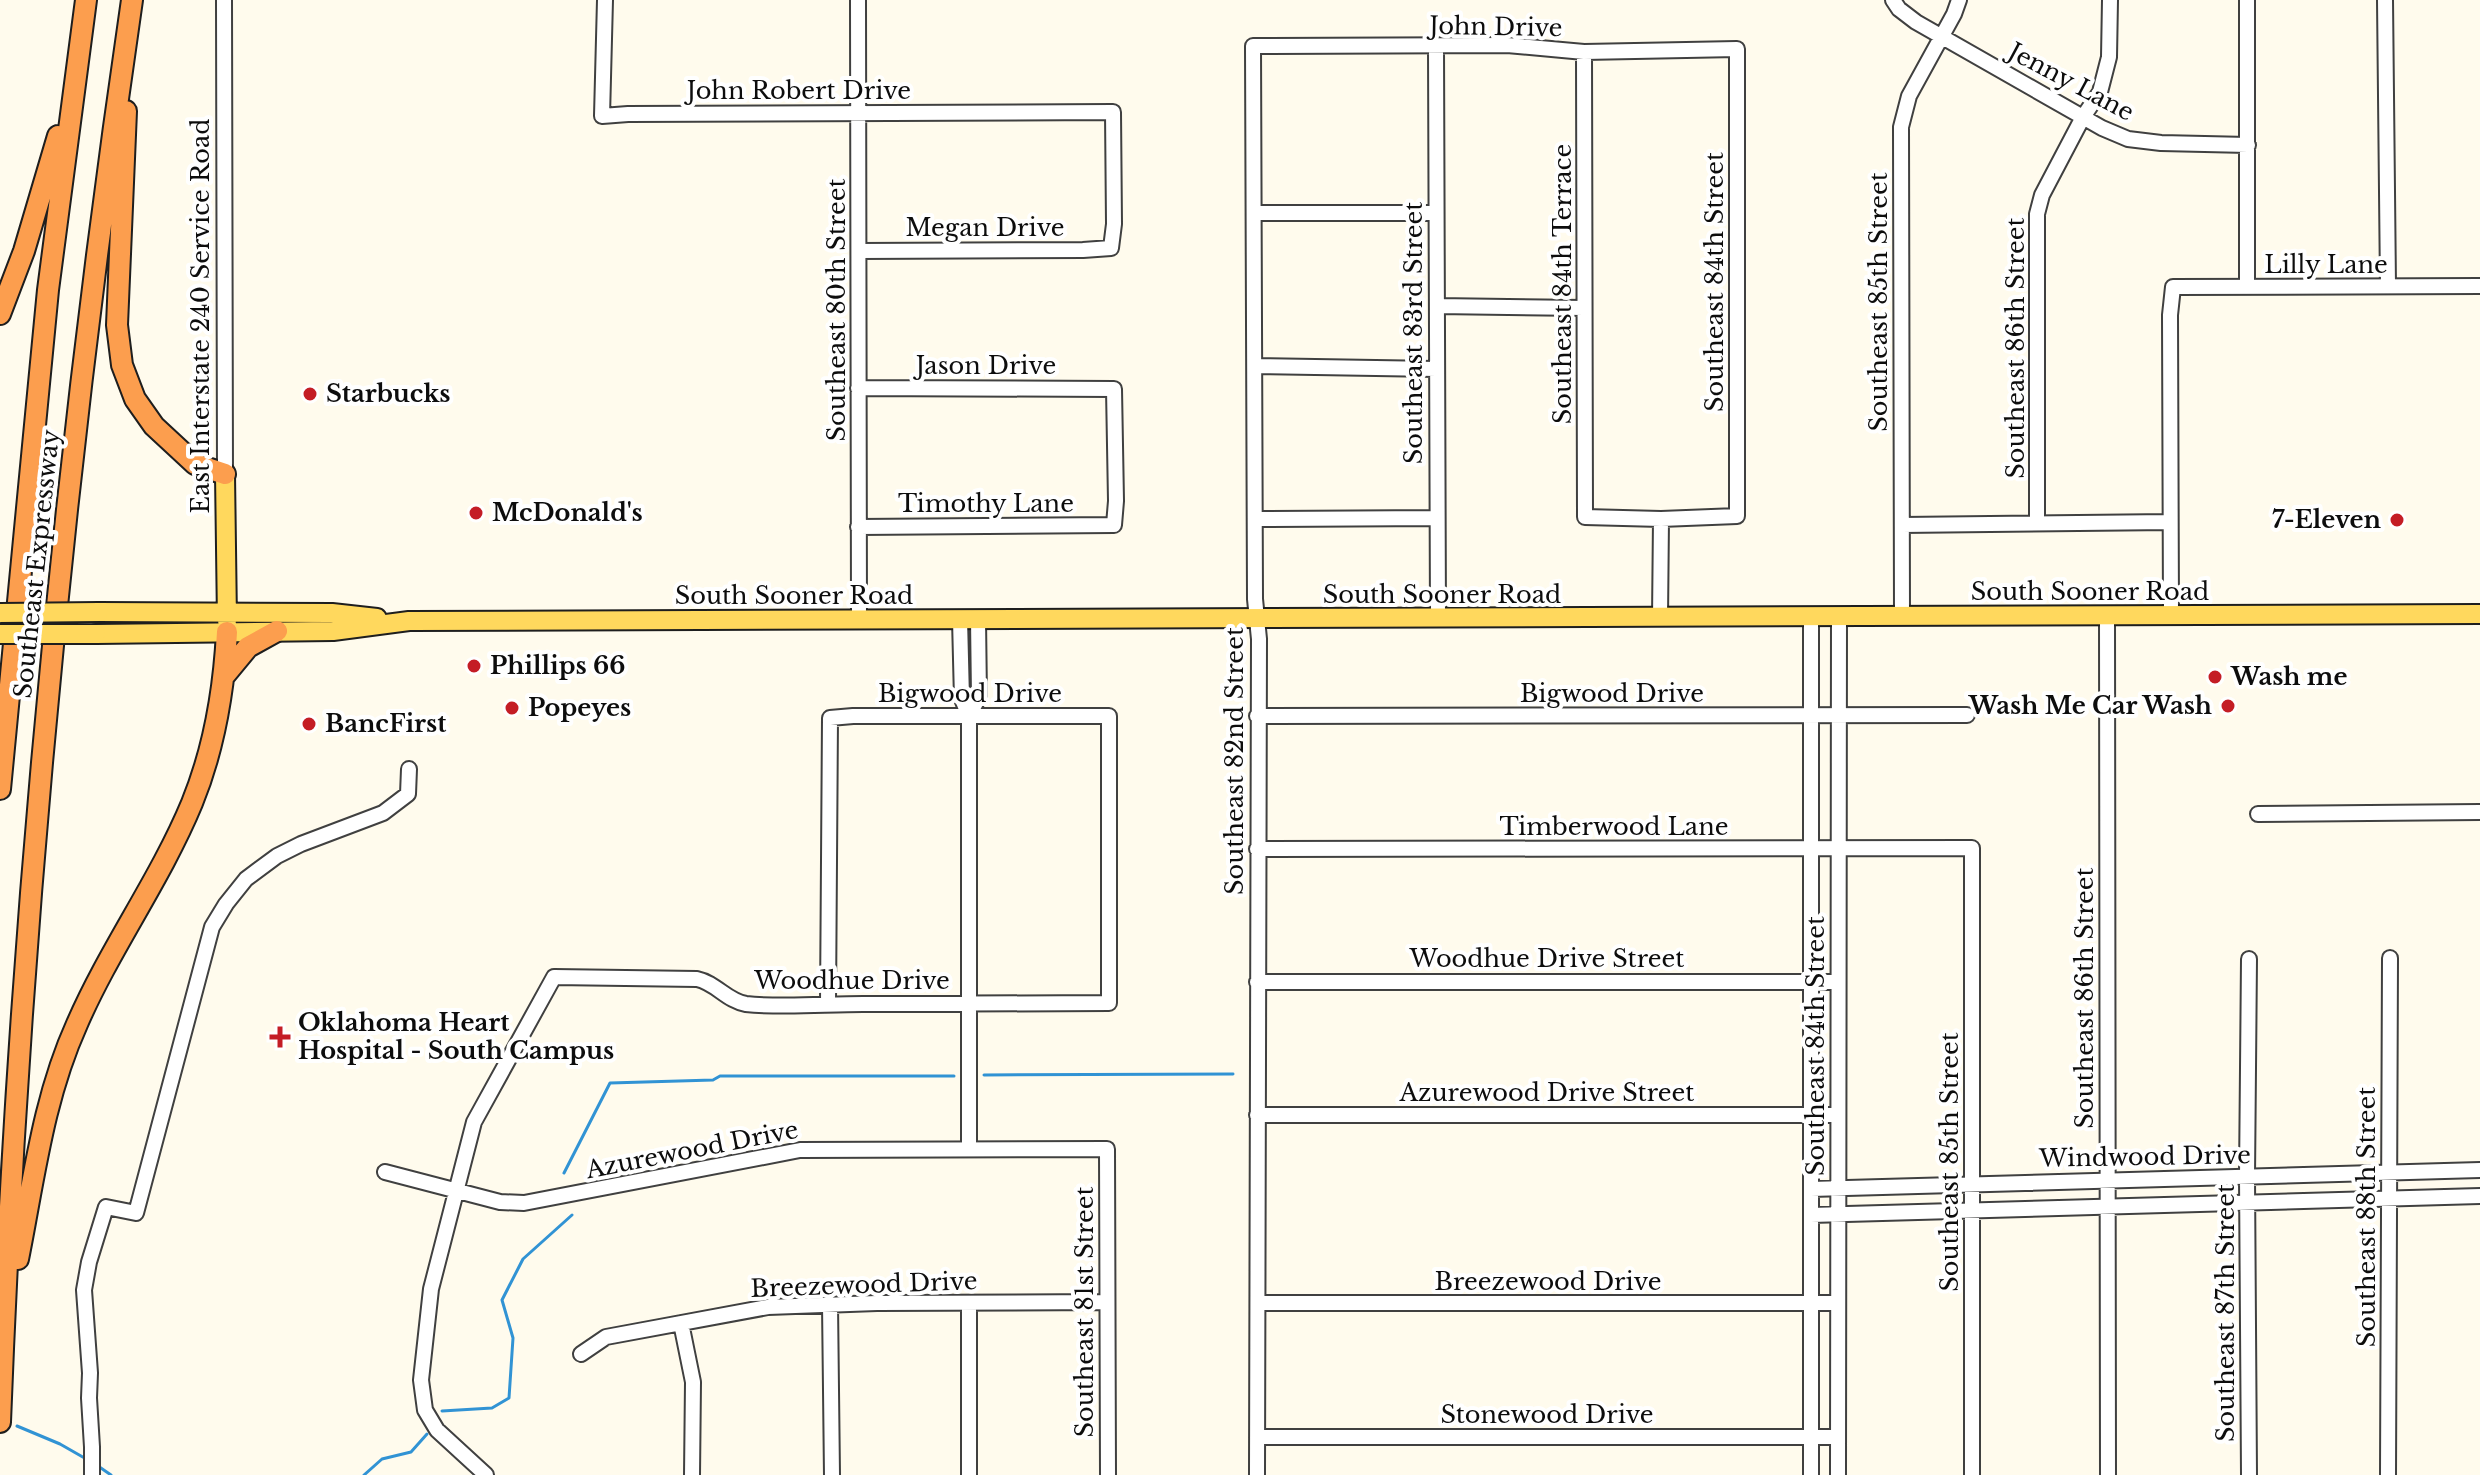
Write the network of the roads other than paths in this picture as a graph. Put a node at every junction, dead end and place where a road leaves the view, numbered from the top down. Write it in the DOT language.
graph roads {
  1 [pos="86,0"];
  2 [pos="132,0"];
  3 [pos="224,0"];
  4 [pos="605,0"];
  5 [pos="858,0"];
  6 [pos="1893,0"];
  7 [pos="1959,0"];
  8 [pos="2110,0"];
  9 [pos="2247,0"];
  10 [pos="2385,0"];
  11 [pos="127,36"];
  12 [pos="1941,37"];
  13 [pos="1253,46"];
  14 [pos="1436,47"];
  15 [pos="1737,49"];
  16 [pos="1584,52"];
  17 [pos="74,87"];
  18 [pos="859,113"];
  19 [pos="2083,117"];
  20 [pos="2248,145"];
  21 [pos="1254,213"];
  22 [pos="1436,213"];
  23 [pos="1111,248"];
  24 [pos="859,251"];
  25 [pos="2388,286"];
  26 [pos="2480,286"];
  27 [pos="2247,287"];
  28 [pos="1437,306"];
  29 [pos="1584,308"];
  30 [pos="0,314"];
  31 [pos="1255,366"];
  32 [pos="1436,369"];
  33 [pos="858,388"];
  34 [pos="225,474"];
  35 [pos="1437,518"];
  36 [pos="1255,519"];
  37 [pos="1661,519"];
  38 [pos="2037,522"];
  39 [pos="2170,522"];
  40 [pos="1114,525"];
  41 [pos="1902,525"];
  42 [pos="858,527"];
  43 [pos="0,613"];
  44 [pos="2480,614"];
  45 [pos="1839,616"];
  46 [pos="2107,616"];
  47 [pos="2171,616"];
  48 [pos="1811,617"];
  49 [pos="1902,617"];
  50 [pos="1438,618"];
  51 [pos="1660,618"];
  52 [pos="969,619"];
  53 [pos="1257,619"];
  54 [pos="859,620"];
  55 [pos="227,621"];
  56 [pos="404,621"];
  57 [pos="277,631"];
  58 [pos="0,634"];
  59 [pos="224,676"];
  60 [pos="1812,715"];
  61 [pos="1839,715"];
  62 [pos="1967,715"];
  63 [pos="969,716"];
  64 [pos="1257,716"];
  65 [pos="409,769"];
  66 [pos="0,789"];
  67 [pos="2480,812"];
  68 [pos="2258,814"];
  69 [pos="1972,848"];
  70 [pos="1257,849"];
  71 [pos="1812,849"];
  72 [pos="1839,849"];
  73 [pos="2390,958"];
  74 [pos="2249,959"];
  75 [pos="1257,982"];
  76 [pos="1810,982"];
  77 [pos="1837,982"];
  78 [pos="969,1003"];
  79 [pos="1109,1003"];
  80 [pos="828,1004"];
  81 [pos="1257,1115"];
  82 [pos="1811,1115"];
  83 [pos="1837,1115"];
  84 [pos="969,1149"];
  85 [pos="1107,1149"];
  86 [pos="2480,1170"];
  87 [pos="385,1172"];
  88 [pos="2388,1172"];
  89 [pos="2247,1177"];
  90 [pos="2107,1180"];
  91 [pos="1972,1184"];
  92 [pos="1838,1188"];
  93 [pos="1811,1189"];
  94 [pos="455,1190"];
  95 [pos="2480,1196"];
  96 [pos="2388,1199"];
  97 [pos="2247,1204"];
  98 [pos="2108,1208"];
  99 [pos="1972,1211"];
  100 [pos="1811,1215"];
  101 [pos="1838,1215"];
  102 [pos="1107,1302"];
  103 [pos="969,1303"];
  104 [pos="1258,1303"];
  105 [pos="1838,1303"];
  106 [pos="830,1304"];
  107 [pos="1810,1304"];
  108 [pos="681,1323"];
  109 [pos="3,1337"];
  110 [pos="581,1354"];
  111 [pos="0,1422"];
  112 [pos="1811,1436"];
  113 [pos="1257,1437"];
  114 [pos="1837,1437"];
  115 [pos="92,1475"];
  116 [pos="486,1475"];
  117 [pos="692,1475"];
  118 [pos="832,1475"];
  119 [pos="969,1475"];
  120 [pos="1108,1475"];
  121 [pos="1257,1475"];
  122 [pos="1811,1475"];
  123 [pos="1838,1475"];
  124 [pos="1972,1475"];
  125 [pos="2108,1475"];
  126 [pos="2249,1475"];
  127 [pos="2388,1475"];
  1 -- 17 [label="highway, Southeast Expressway"];
  2 -- 11 [label="highway, Southeast Expressway"];
  3 -- 34 [label="street, East Interstate 240 Service Road"];
  4 -- 18 [label="street, John Robert Drive"];
  5 -- 18 [label="street, Southeast 80th Street"];
  6 -- 12 [label="street, Jenny Lane"];
  7 -- 12 [label="street, Southeast 85th Street"];
  8 -- 19 [label="street, Southeast 86th Street"];
  9 -- 20 [label="street"];
  10 -- 25 [label="street"];
  11 -- 34 [label="highway"];
  11 -- 109 [label="highway, Southeast Expressway"];
  12 -- 19 [label="street, Jenny Lane"];
  12 -- 41 [label="street, Southeast 85th Street"];
  13 -- 14 [label="street, John Drive"];
  13 -- 21 [label="street, Southeast 82nd Street"];
  14 -- 16 [label="street, John Drive"];
  14 -- 22 [label="street, Southeast 83rd Street"];
  15 -- 16 [label="street, John Drive"];
  15 -- 37 [label="street, Southeast 84th Street"];
  16 -- 29 [label="street, Southeast 84th Terrace"];
  17 -- 30 [label="highway"];
  17 -- 66 [label="highway, Southeast Expressway"];
  18 -- 23 [label="street, John Robert Drive"];
  18 -- 24 [label="street, Southeast 80th Street"];
  19 -- 20 [label="street, Jenny Lane"];
  19 -- 38 [label="street, Southeast 86th Street"];
  20 -- 27 [label="street"];
  21 -- 22 [label="street"];
  21 -- 31 [label="street, Southeast 82nd Street"];
  22 -- 28 [label="street, Southeast 83rd Street"];
  23 -- 24 [label="street, Megan Drive"];
  24 -- 33 [label="street, Southeast 80th Street"];
  25 -- 26 [label="street, Lilly Lane"];
  25 -- 27 [label="street, Lilly Lane"];
  27 -- 39 [label="street, Lilly Lane"];
  28 -- 29 [label="street"];
  28 -- 32 [label="street, Southeast 83rd Street"];
  29 -- 37 [label="street, Southeast 84th Terrace"];
  31 -- 32 [label="street"];
  31 -- 36 [label="street, Southeast 82nd Street"];
  32 -- 35 [label="street, Southeast 83rd Street"];
  33 -- 40 [label="street, Jason Drive"];
  33 -- 42 [label="street, Southeast 80th Street"];
  34 -- 55 [label="main road, East Interstate 240 Service Road"];
  35 -- 36 [label="street"];
  35 -- 50 [label="street, Southeast 83rd Street"];
  36 -- 53 [label="street, Southeast 82nd Street"];
  37 -- 51 [label="street"];
  38 -- 39 [label="street"];
  38 -- 41 [label="street"];
  39 -- 47 [label="street"];
  40 -- 42 [label="street, Timothy Lane"];
  41 -- 49 [label="street, Southeast 85th Street"];
  42 -- 54 [label="street, Southeast 80th Street"];
  43 -- 55 [label="main road, South Sooner Road, bridge"];
  44 -- 47 [label="main road, South Sooner Road"];
  45 -- 48 [label="main road, South Sooner Road"];
  45 -- 49 [label="main road, South Sooner Road"];
  45 -- 61 [label="street, Southeast 84th Street"];
  46 -- 47 [label="main road, South Sooner Road"];
  46 -- 49 [label="main road, South Sooner Road"];
  46 -- 90 [label="street, Southeast 86th Street"];
  48 -- 51 [label="main road, South Sooner Road"];
  48 -- 60 [label="street, Southeast 84th Street"];
  50 -- 51 [label="main road, South Sooner Road"];
  50 -- 53 [label="main road, South Sooner Road"];
  52 -- 53 [label="main road, South Sooner Road"];
  52 -- 54 [label="main road, South Sooner Road"];
  52 -- 63 [label="street"];
  53 -- 64 [label="street, Southeast 82nd Street"];
  54 -- 56 [label="main road, South Sooner Road"];
  55 -- 56 [label="main road, South Sooner Road"];
  55 -- 57 [label="main road, South Sooner Road"];
  55 -- 58 [label="main road, South Sooner Road, bridge"];
  55 -- 59 [label="highway"];
  56 -- 57 [label="main road, South Sooner Road"];
  57 -- 59 [label="highway"];
  59 -- 109 [label="highway"];
  60 -- 61 [label="street, Bigwood Drive"];
  60 -- 64 [label="street, Bigwood Drive"];
  60 -- 71 [label="street, Southeast 84th Street"];
  61 -- 62 [label="street, Bigwood Drive"];
  61 -- 72 [label="street, Southeast 84th Street"];
  63 -- 78 [label="street"];
  63 -- 79 [label="street, Bigwood Drive"];
  63 -- 80 [label="street, Bigwood Drive"];
  64 -- 70 [label="street, Southeast 82nd Street"];
  65 -- 115 [label="street"];
  67 -- 68 [label="street"];
  69 -- 72 [label="street, Timberwood Lane"];
  69 -- 91 [label="street, Southeast 85th Street"];
  70 -- 71 [label="street, Timberwood Lane"];
  70 -- 75 [label="street, Southeast 82nd Street"];
  71 -- 72 [label="street, Timberwood Lane"];
  71 -- 76 [label="street, Southeast 84th Street"];
  72 -- 77 [label="street, Southeast 84th Street"];
  73 -- 88 [label="street, Southeast 88th Street"];
  74 -- 89 [label="street, Southeast 87th Street"];
  75 -- 76 [label="street, Woodhue Drive Street"];
  75 -- 81 [label="street, Southeast 82nd Street"];
  76 -- 77 [label="street, Woodhue Drive Street"];
  76 -- 82 [label="street, Southeast 84th Street"];
  77 -- 83 [label="street, Southeast 84th Street"];
  78 -- 79 [label="street, Woodhue Drive"];
  78 -- 80 [label="street, Woodhue Drive"];
  78 -- 84 [label="street"];
  80 -- 94 [label="street, Woodhue Drive"];
  81 -- 82 [label="street, Azurewood Drive Street"];
  81 -- 104 [label="street, Southeast 82nd Street"];
  82 -- 83 [label="street, Azurewood Drive Street"];
  82 -- 93 [label="street, Southeast 84th Street"];
  83 -- 92 [label="street, Southeast 84th Street"];
  84 -- 85 [label="street, Azurewood Drive"];
  84 -- 94 [label="street, Azurewood Drive"];
  85 -- 102 [label="street, Southeast 81st Street"];
  86 -- 88 [label="street, Windwood Drive"];
  87 -- 94 [label="street, Azurewood Drive"];
  88 -- 89 [label="street, Windwood Drive"];
  88 -- 96 [label="street, Southeast 88th Street"];
  89 -- 90 [label="street, Windwood Drive"];
  89 -- 97 [label="street, Southeast 87th Street"];
  90 -- 91 [label="street, Windwood Drive"];
  90 -- 98 [label="street, Southeast 86th Street"];
  91 -- 92 [label="street, Windwood Drive"];
  91 -- 99 [label="street, Southeast 85th Street"];
  92 -- 93 [label="street, Windwood Drive"];
  92 -- 101 [label="street, Southeast 84th Street"];
  93 -- 100 [label="street, Southeast 84th Street"];
  94 -- 116 [label="street"];
  95 -- 96 [label="street, Windwood Drive"];
  96 -- 97 [label="street, Windwood Drive"];
  96 -- 127 [label="street, Southeast 88th Street"];
  97 -- 98 [label="street, Windwood Drive"];
  97 -- 126 [label="street, Southeast 87th Street"];
  98 -- 99 [label="street, Windwood Drive"];
  98 -- 125 [label="street, Southeast 86th Street"];
  99 -- 101 [label="street, Windwood Drive"];
  99 -- 124 [label="street, Southeast 85th Street"];
  100 -- 101 [label="street, Windwood Drive"];
  100 -- 107 [label="street, Southeast 84th Street"];
  101 -- 105 [label="street, Southeast 84th Street"];
  102 -- 103 [label="street, Breezewood Drive"];
  102 -- 120 [label="street, Southeast 81st Street"];
  103 -- 106 [label="street, Breezewood Drive"];
  103 -- 119 [label="street"];
  104 -- 107 [label="street, Breezewood Drive"];
  104 -- 113 [label="street, Southeast 82nd Street"];
  105 -- 107 [label="street, Breezewood Drive"];
  105 -- 114 [label="street, Southeast 84th Street"];
  106 -- 108 [label="street, Breezewood Drive"];
  106 -- 118 [label="street"];
  107 -- 112 [label="street, Southeast 84th Street"];
  108 -- 110 [label="street, Breezewood Drive"];
  108 -- 117 [label="street"];
  109 -- 111 [label="highway, Southeast Expressway"];
  112 -- 113 [label="street, Stonewood Drive"];
  112 -- 114 [label="street, Stonewood Drive"];
  112 -- 122 [label="street, Southeast 84th Street"];
  113 -- 121 [label="street, Southeast 82nd Street"];
  114 -- 123 [label="street, Southeast 84th Street"];
}
